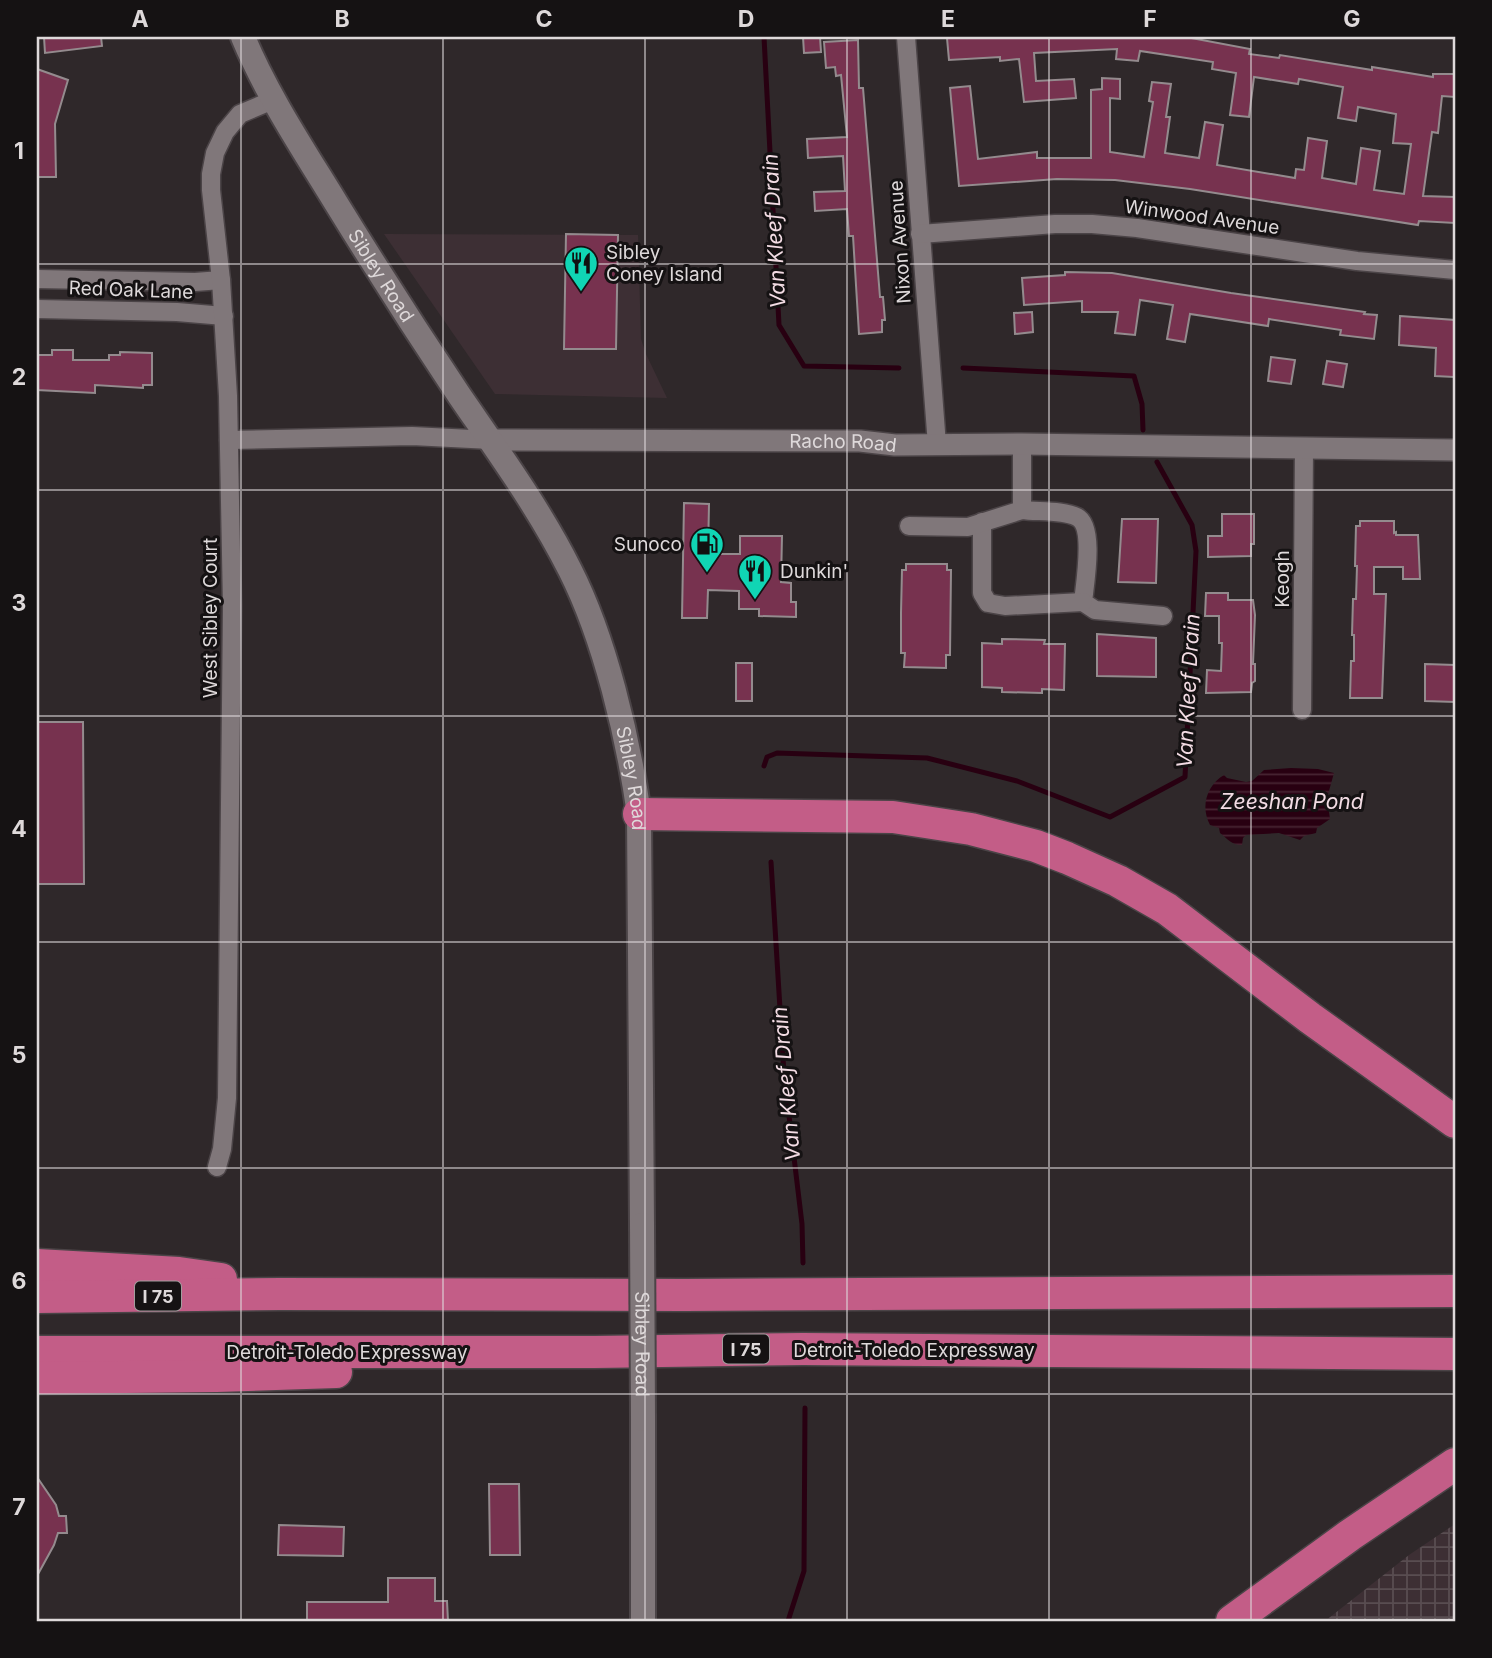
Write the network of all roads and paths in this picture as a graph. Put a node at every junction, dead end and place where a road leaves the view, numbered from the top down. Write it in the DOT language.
graph roads {
  1 [pos="243,37"];
  2 [pos="906,37"];
  3 [pos="274,100"];
  4 [pos="920,234"];
  5 [pos="1455,270"];
  6 [pos="37,279"];
  7 [pos="221,279"];
  8 [pos="37,309"];
  9 [pos="223,316"];
  10 [pos="229,440"];
  11 [pos="491,440"];
  12 [pos="1022,444"];
  13 [pos="937,445"];
  14 [pos="1304,448"];
  15 [pos="1455,450"];
  16 [pos="1022,510"];
  17 [pos="982,522"];
  18 [pos="909,526"];
  19 [pos="1083,602"];
  20 [pos="1163,617"];
  21 [pos="1302,710"];
  22 [pos="639,814"];
  23 [pos="1455,1122"];
  24 [pos="217,1167"];
  25 [pos="37,1265"];
  26 [pos="1455,1291"];
  27 [pos="280,1294"];
  28 [pos="37,1297"];
  29 [pos="572,1351"];
  30 [pos="37,1352"];
  31 [pos="1455,1354"];
  32 [pos="37,1378"];
  33 [pos="1455,1464"];
  34 [pos="643,1621"];
  35 [pos="1232,1621"];
  1 -- 3 [label="main road, Sibley Road"];
  2 -- 4 [label="street, Nixon Avenue"];
  3 -- 7 [label="street, West Sibley Court"];
  3 -- 11 [label="main road, Sibley Road"];
  4 -- 5 [label="street, Winwood Avenue"];
  4 -- 13 [label="street, Nixon Avenue"];
  6 -- 7 [label="street, Red Oak Lane"];
  7 -- 9 [label="street, West Sibley Court"];
  8 -- 9 [label="street, Red Oak Lane"];
  9 -- 10 [label="street, West Sibley Court"];
  10 -- 11 [label="street, Racho Road"];
  10 -- 24 [label="street, West Sibley Court"];
  11 -- 13 [label="street, Racho Road"];
  11 -- 22 [label="main road, Sibley Road"];
  12 -- 13 [label="street, Racho Road"];
  12 -- 14 [label="street, Racho Road"];
  12 -- 16 [label="street"];
  14 -- 15 [label="street, Racho Road"];
  14 -- 21 [label="street, Keogh"];
  16 -- 17 [label="street"];
  16 -- 19 [label="street"];
  17 -- 18 [label="street"];
  17 -- 19 [label="street"];
  19 -- 20 [label="street"];
  22 -- 23 [label="highway"];
  22 -- 34 [label="main road, Sibley Road, bridge"];
  25 -- 27 [label="highway"];
  26 -- 27 [label="highway, I 75"];
  27 -- 28 [label="highway, I 75"];
  29 -- 30 [label="highway, Detroit-Toledo Expressway / I 75"];
  29 -- 31 [label="highway, Detroit-Toledo Expressway / I 75"];
  29 -- 32 [label="highway"];
  33 -- 35 [label="highway"];
}
